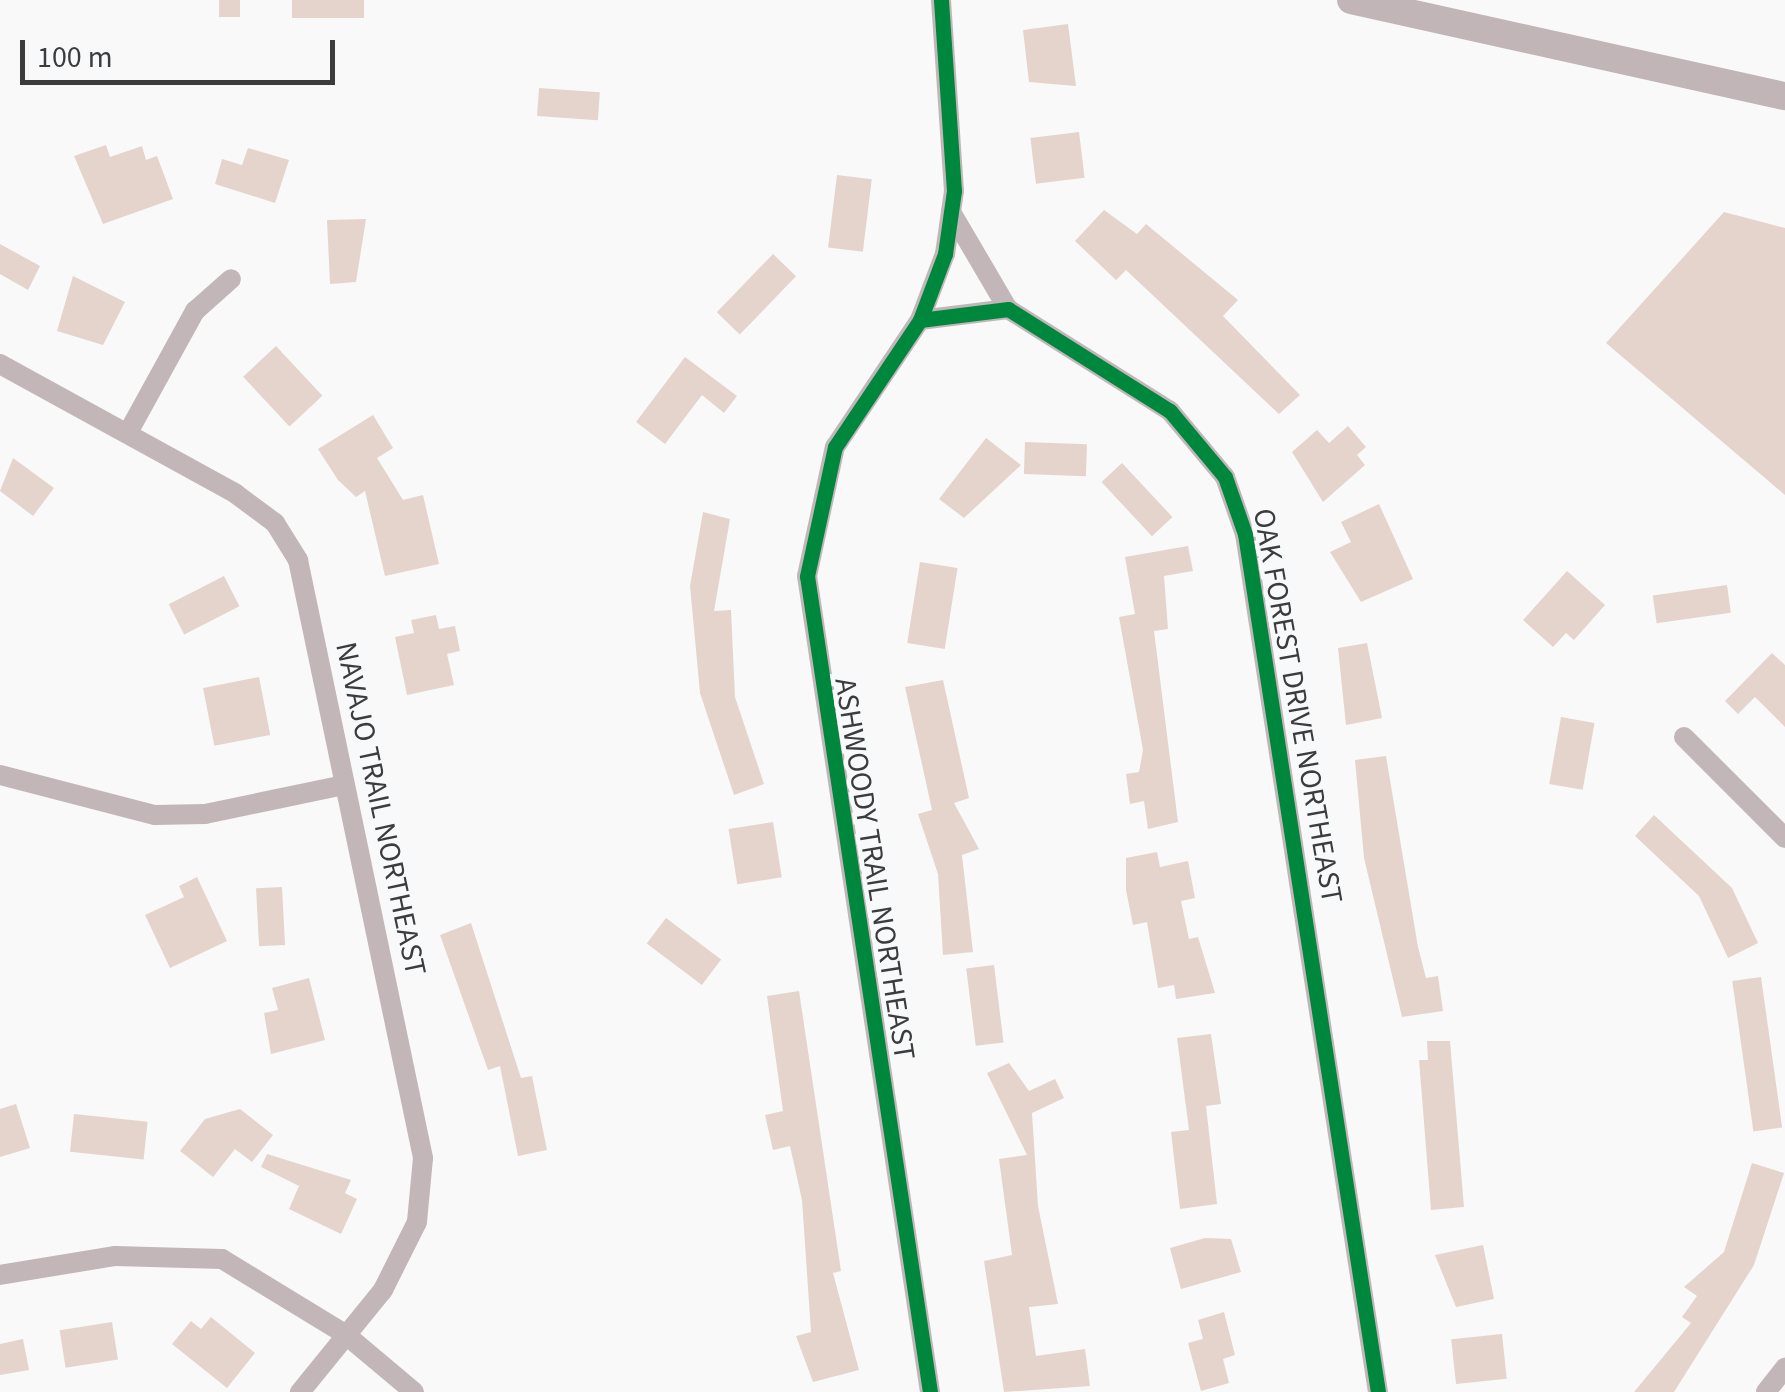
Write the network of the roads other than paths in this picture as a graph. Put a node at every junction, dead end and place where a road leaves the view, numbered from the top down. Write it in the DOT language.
graph roads {
  1 [pos="941,0"];
  2 [pos="1351,0"];
  3 [pos="1785,96"];
  4 [pos="951,212"];
  5 [pos="231,279"];
  6 [pos="1008,309"];
  7 [pos="920,320"];
  8 [pos="0,364"];
  9 [pos="130,429"];
  10 [pos="1684,737"];
  11 [pos="0,775"];
  12 [pos="344,785"];
  13 [pos="1785,838"];
  14 [pos="0,1275"];
  15 [pos="345,1334"];
  16 [pos="1785,1368"];
  17 [pos="300,1392"];
  18 [pos="414,1392"];
  19 [pos="930,1392"];
  20 [pos="1378,1392"];
  21 [pos="1766,1392"];
  1 -- 4 [label="street"];
  2 -- 3 [label="main road"];
  4 -- 6 [label="street"];
  4 -- 7 [label="street"];
  5 -- 9 [label="street"];
  6 -- 7 [label="street"];
  6 -- 20 [label="street, OAK FOREST DRIVE NORTHEAST"];
  7 -- 19 [label="street, ASHWOODY TRAIL NORTHEAST"];
  8 -- 9 [label="street, NAVAJO TRAIL NORTHEAST"];
  9 -- 12 [label="street, NAVAJO TRAIL NORTHEAST"];
  10 -- 13 [label="street"];
  11 -- 12 [label="street"];
  12 -- 15 [label="street, NAVAJO TRAIL NORTHEAST"];
  14 -- 15 [label="street"];
  15 -- 17 [label="street, NAVAJO TRAIL NORTHEAST"];
  15 -- 18 [label="street"];
  16 -- 21 [label="street"];
}
